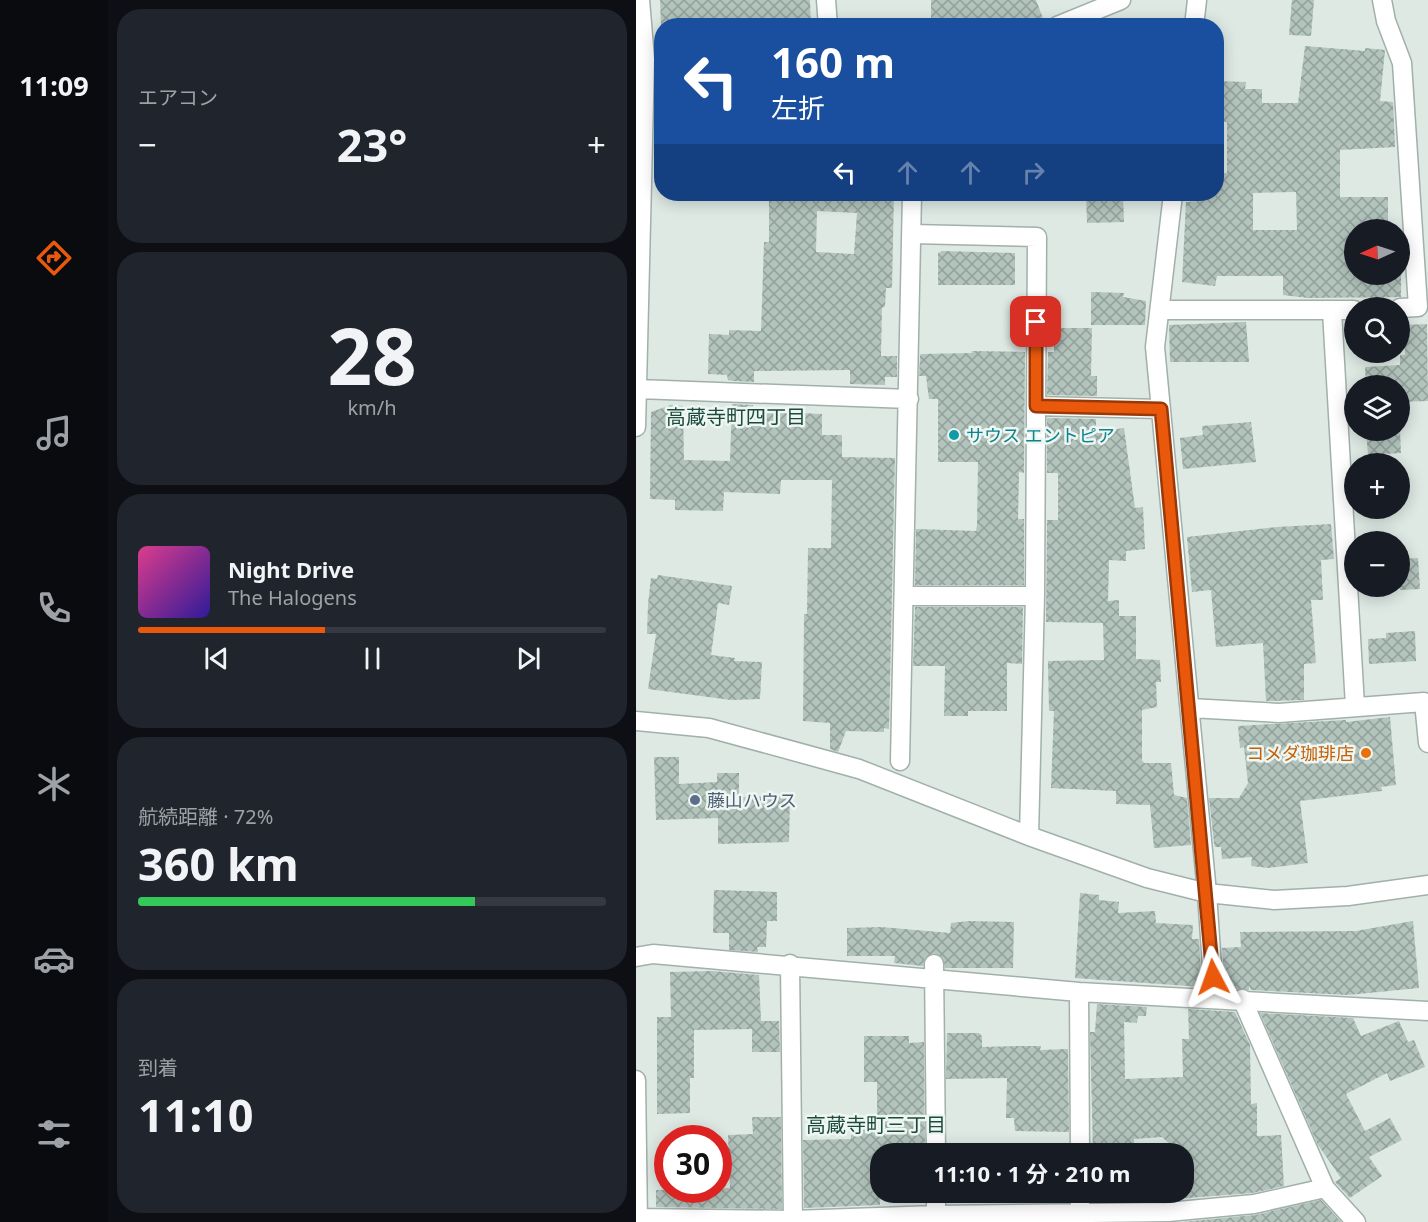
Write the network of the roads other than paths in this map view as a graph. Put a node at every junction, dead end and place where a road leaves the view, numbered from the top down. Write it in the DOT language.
graph roads {
  1 [pos="640,0"];
  2 [pos="826,0"];
  3 [pos="1121,0"];
  4 [pos="1197,0"];
  5 [pos="1382,0"];
  6 [pos="1082,7"];
  7 [pos="827,18"];
  8 [pos="1068,18"];
  9 [pos="1195,18"];
  10 [pos="647,65"];
  11 [pos="912,201"];
  12 [pos="1172,201"];
  13 [pos="912,234"];
  14 [pos="1410,308"];
  15 [pos="1160,310"];
  16 [pos="1344,310"];
  17 [pos="1332,311"];
  18 [pos="638,390"];
  19 [pos="909,399"];
  20 [pos="1036,406"];
  21 [pos="1161,409"];
  22 [pos="636,427"];
  23 [pos="904,596"];
  24 [pos="1035,596"];
  25 [pos="1355,706"];
  26 [pos="1190,708"];
  27 [pos="636,721"];
  28 [pos="1428,743"];
  29 [pos="900,761"];
  30 [pos="1029,836"];
  31 [pos="1428,885"];
  32 [pos="1207,894"];
  33 [pos="636,957"];
  34 [pos="790,964"];
  35 [pos="934,971"];
  36 [pos="1079,992"];
  37 [pos="1214,998"];
  38 [pos="1242,999"];
  39 [pos="1428,1011"];
  40 [pos="636,1080"];
  41 [pos="936,1143"];
  42 [pos="1080,1143"];
  43 [pos="1325,1188"];
  44 [pos="1084,1203"];
  45 [pos="941,1217"];
  46 [pos="1090,1217"];
  47 [pos="638,1220"];
  48 [pos="793,1220"];
  49 [pos="1356,1222"];
  1 -- 10 [label="street"];
  2 -- 7 [label="street"];
  3 -- 6 [label="street"];
  4 -- 9 [label="street"];
  5 -- 14 [label="street"];
  6 -- 8 [label="street"];
  10 -- 18 [label="street"];
  11 -- 13 [label="street"];
  12 -- 15 [label="street"];
  13 -- 19 [label="street"];
  13 -- 20 [label="street"];
  15 -- 17 [label="street"];
  15 -- 21 [label="street"];
  16 -- 17 [label="street"];
  17 -- 25 [label="street"];
  18 -- 19 [label="street"];
  18 -- 22 [label="street"];
  19 -- 23 [label="street"];
  20 -- 21 [label="street"];
  20 -- 24 [label="street"];
  21 -- 26 [label="street"];
  23 -- 24 [label="street"];
  23 -- 29 [label="street"];
  24 -- 30 [label="street"];
  25 -- 26 [label="street"];
  25 -- 28 [label="street"];
  26 -- 32 [label="street"];
  27 -- 30 [label="street"];
  30 -- 32 [label="street"];
  31 -- 32 [label="street"];
  32 -- 37 [label="street"];
  33 -- 34 [label="street"];
  34 -- 35 [label="street"];
  34 -- 48 [label="street"];
  35 -- 36 [label="street"];
  35 -- 41 [label="street"];
  36 -- 37 [label="street"];
  36 -- 42 [label="street"];
  37 -- 38 [label="street"];
  38 -- 39 [label="street"];
  38 -- 43 [label="street"];
  40 -- 47 [label="street"];
  43 -- 46 [label="street"];
  43 -- 49 [label="street"];
  44 -- 46 [label="street"];
  45 -- 46 [label="street"];
  45 -- 48 [label="street"];
  47 -- 48 [label="street"];
}
